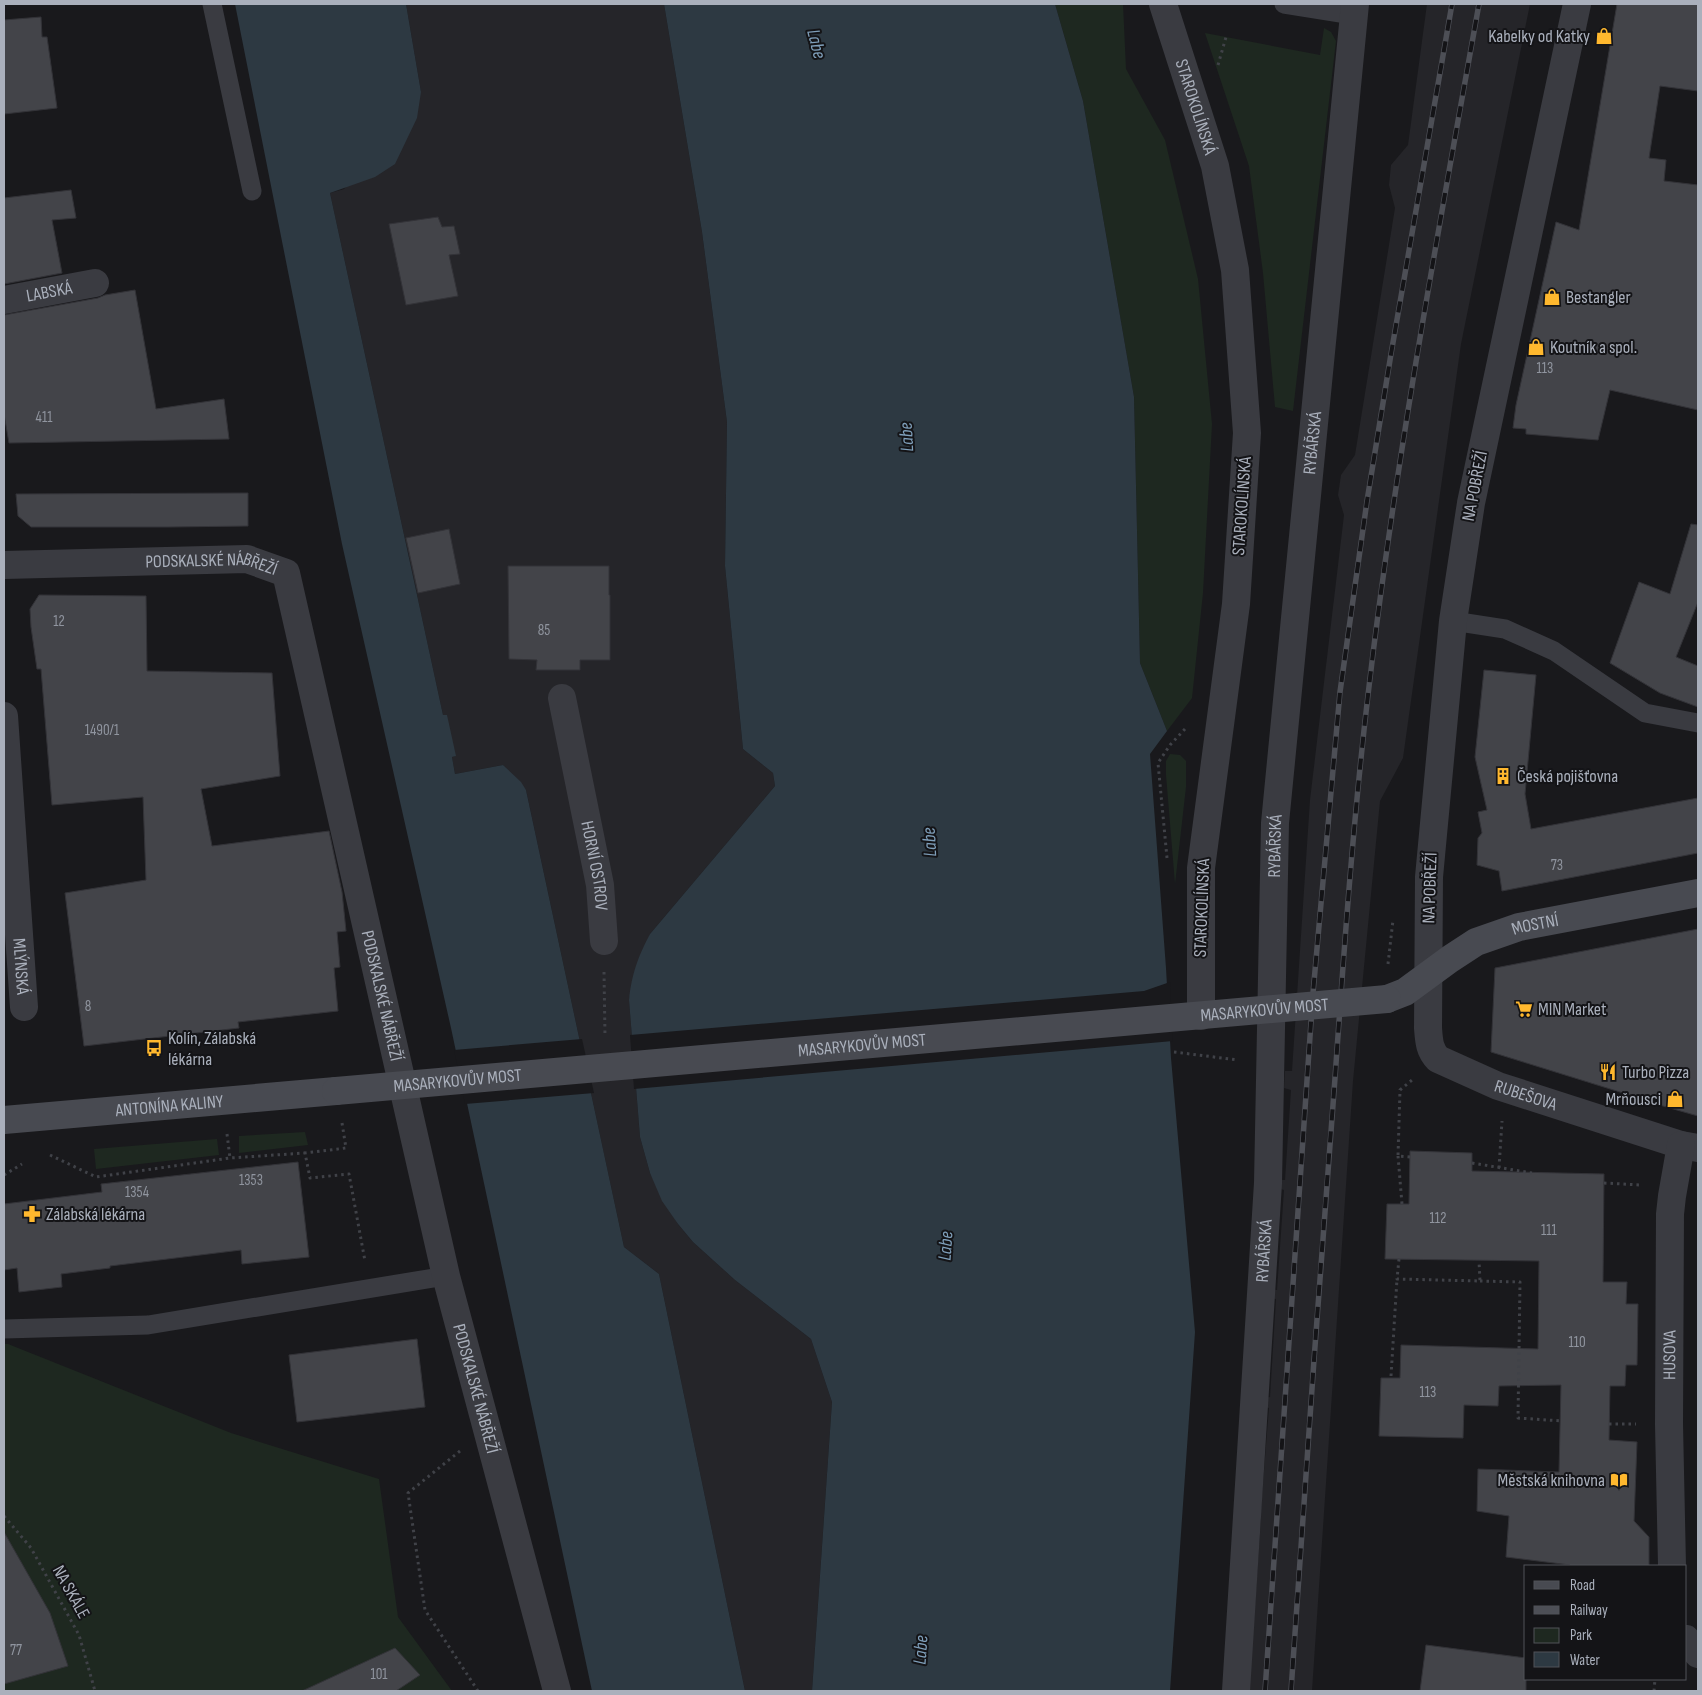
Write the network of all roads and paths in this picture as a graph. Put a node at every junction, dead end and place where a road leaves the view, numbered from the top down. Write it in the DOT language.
graph roads {
  1 [pos="212,4"];
  2 [pos="1163,4"];
  3 [pos="1284,4"];
  4 [pos="1577,4"];
  5 [pos="1354,10"];
  6 [pos="1226,37"];
  7 [pos="1217,70"];
  8 [pos="252,191"];
  9 [pos="95,282"];
  10 [pos="4,300"];
  11 [pos="4,565"];
  12 [pos="1453,622"];
  13 [pos="562,698"];
  14 [pos="4,716"];
  15 [pos="1698,723"];
  16 [pos="1170,745"];
  17 [pos="1168,866"];
  18 [pos="1698,893"];
  19 [pos="604,941"];
  20 [pos="1428,976"];
  21 [pos="1387,999"];
  22 [pos="24,1008"];
  23 [pos="1201,1016"];
  24 [pos="605,1037"];
  25 [pos="1174,1053"];
  26 [pos="1271,1063"];
  27 [pos="1414,1078"];
  28 [pos="336,1091"];
  29 [pos="1502,1114"];
  30 [pos="4,1120"];
  31 [pos="227,1128"];
  32 [pos="1690,1146"];
  33 [pos="305,1153"];
  34 [pos="50,1155"];
  35 [pos="1398,1156"];
  36 [pos="1410,1157"];
  37 [pos="230,1158"];
  38 [pos="1472,1163"];
  39 [pos="22,1164"];
  40 [pos="1486,1164"];
  41 [pos="1499,1168"];
  42 [pos="1486,1171"];
  43 [pos="1532,1173"];
  44 [pos="4,1175"];
  45 [pos="1604,1183"];
  46 [pos="1649,1186"];
  47 [pos="1402,1204"];
  48 [pos="1398,1259"];
  49 [pos="1479,1260"];
  50 [pos="446,1276"];
  51 [pos="1397,1278"];
  52 [pos="1480,1281"];
  53 [pos="370,1289"];
  54 [pos="4,1329"];
  55 [pos="1391,1376"];
  56 [pos="1562,1422"];
  57 [pos="1609,1424"];
  58 [pos="1638,1424"];
  59 [pos="488,1429"];
  60 [pos="4,1516"];
  61 [pos="1672,1565"];
  62 [pos="1687,1640"];
  63 [pos="1698,1654"];
  64 [pos="95,1691"];
  65 [pos="478,1691"];
  66 [pos="557,1691"];
  67 [pos="1236,1691"];
  1 -- 8 [label="lane"];
  2 -- 23 [label="street, STAROKOLÍNSKÁ"];
  3 -- 5 [label="lane"];
  4 -- 12 [label="street, NA POBŘEŽÍ"];
  5 -- 26 [label="street, RYBÁŘSKÁ"];
  6 -- 7 [label="path"];
  9 -- 10 [label="street, LABSKÁ"];
  11 -- 50 [label="street, PODSKALSKÉ NÁBŘEŽÍ"];
  12 -- 15 [label="lane"];
  12 -- 20 [label="street, NA POBŘEŽÍ"];
  13 -- 19 [label="street, HORNÍ OSTROV"];
  14 -- 22 [label="street, MLÝNSKÁ"];
  16 -- 17 [label="path"];
  18 -- 20 [label="street, MOSTNÍ"];
  19 -- 24 [label="path"];
  20 -- 21 [label="street, MOSTNÍ"];
  20 -- 32 [label="street, RUBEŠOVA"];
  21 -- 23 [label="street, MASARYKOVŮV MOST, bridge"];
  23 -- 28 [label="street, MASARYKOVŮV MOST, bridge"];
  25 -- 26 [label="path"];
  26 -- 67 [label="street, RYBÁŘSKÁ"];
  27 -- 35 [label="path"];
  28 -- 30 [label="street, ANTONÍNA KALINY"];
  28 -- 33 [label="path"];
  29 -- 41 [label="path"];
  31 -- 37 [label="path"];
  32 -- 61 [label="street, HUSOVA"];
  33 -- 37 [label="path"];
  33 -- 53 [label="path"];
  34 -- 37 [label="path"];
  35 -- 36 [label="path"];
  35 -- 47 [label="path"];
  38 -- 40 [label="path"];
  39 -- 44 [label="path"];
  40 -- 41 [label="path"];
  40 -- 42 [label="path"];
  41 -- 43 [label="path"];
  45 -- 46 [label="path"];
  48 -- 51 [label="path"];
  49 -- 52 [label="path"];
  50 -- 53 [label="lane"];
  50 -- 59 [label="street, PODSKALSKÉ NÁBŘEŽÍ"];
  51 -- 52 [label="path"];
  51 -- 55 [label="path"];
  52 -- 56 [label="path"];
  53 -- 54 [label="lane"];
  57 -- 58 [label="path"];
  59 -- 65 [label="path"];
  59 -- 66 [label="street, PODSKALSKÉ NÁBŘEŽÍ"];
  60 -- 64 [label="path, NA SKÁLE"];
  62 -- 63 [label="street"];
}
